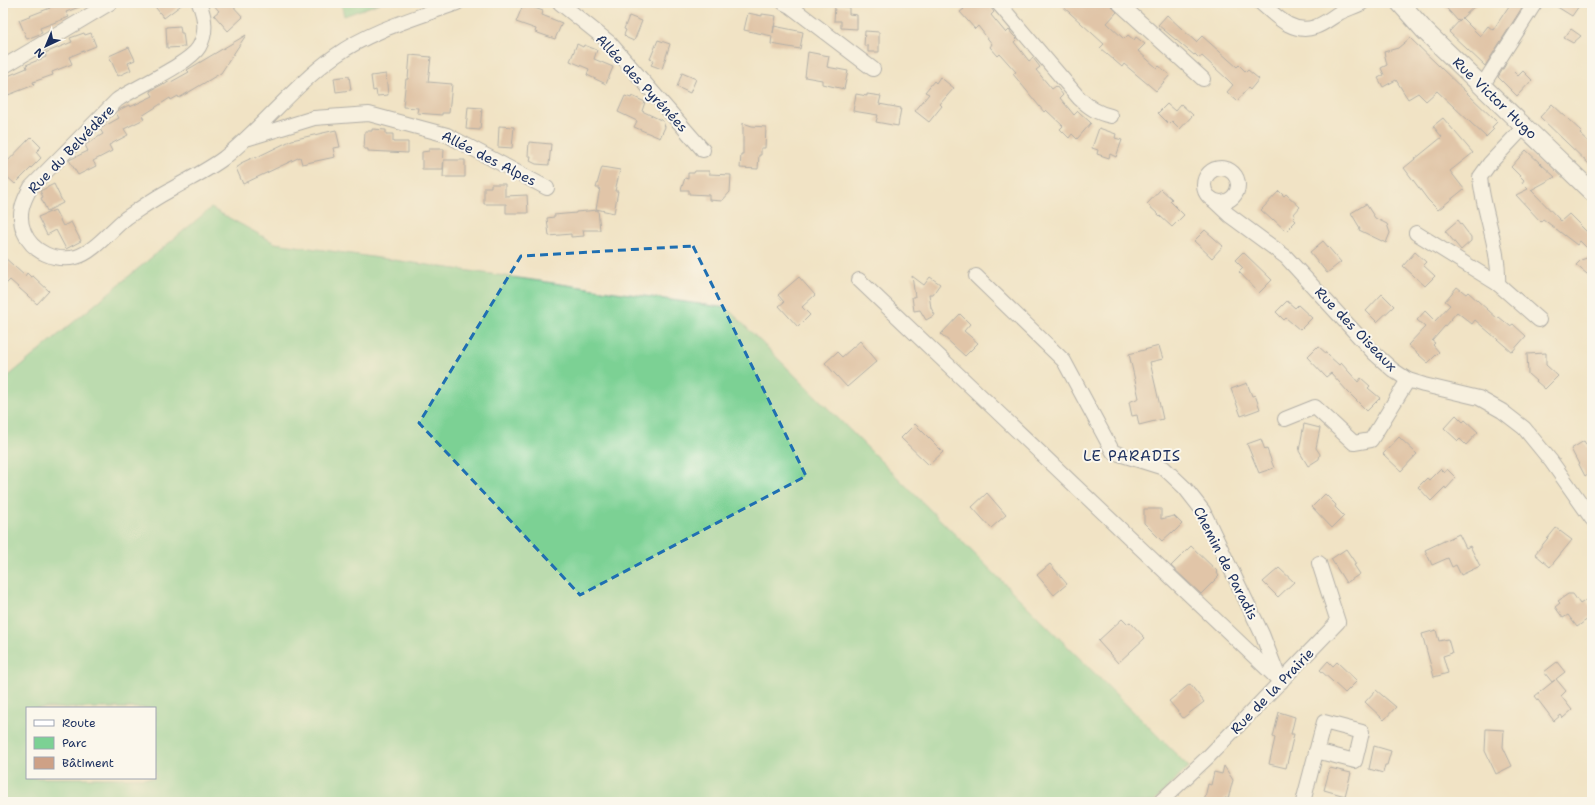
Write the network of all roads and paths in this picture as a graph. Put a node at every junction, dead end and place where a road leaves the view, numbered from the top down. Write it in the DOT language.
graph roads {
  1 [pos="110,3"];
  2 [pos="199,3"];
  3 [pos="457,3"];
  4 [pos="560,3"];
  5 [pos="784,3"];
  6 [pos="998,3"];
  7 [pos="1119,3"];
  8 [pos="1261,3"];
  9 [pos="1362,3"];
  10 [pos="1400,3"];
  11 [pos="1535,3"];
  12 [pos="3,67"];
  13 [pos="873,69"];
  14 [pos="1203,78"];
  15 [pos="1482,86"];
  16 [pos="1111,116"];
  17 [pos="1524,127"];
  18 [pos="244,140"];
  19 [pos="703,150"];
  20 [pos="547,188"];
  21 [pos="1592,192"];
  22 [pos="1212,199"];
  23 [pos="1416,233"];
  24 [pos="976,276"];
  25 [pos="859,280"];
  26 [pos="1498,284"];
  27 [pos="1539,320"];
  28 [pos="1408,380"];
  29 [pos="1285,419"];
  30 [pos="1592,519"];
  31 [pos="1319,563"];
  32 [pos="1281,682"];
  33 [pos="1316,751"];
  34 [pos="1160,802"];
  35 [pos="1303,802"];
  1 -- 12 [label="street"];
  2 -- 18 [label="street, Rue du Belvédère"];
  3 -- 18 [label="street, Rue du Belvédère"];
  4 -- 19 [label="street, Allée des Pyrénées"];
  5 -- 13 [label="street"];
  6 -- 16 [label="street"];
  7 -- 14 [label="street"];
  8 -- 9 [label="street"];
  10 -- 15 [label="main road, Rue Victor Hugo"];
  11 -- 15 [label="street"];
  15 -- 17 [label="main road, Rue Victor Hugo"];
  17 -- 21 [label="main road, Rue Victor Hugo"];
  17 -- 26 [label="street"];
  18 -- 20 [label="street, Allée des Alpes"];
  22 -- 28 [label="street, Rue des Oiseaux"];
  23 -- 26 [label="street"];
  24 -- 32 [label="street, Chemin de Paradis"];
  25 -- 32 [label="street"];
  26 -- 27 [label="street"];
  28 -- 29 [label="street"];
  28 -- 30 [label="street, Rue des Oiseaux"];
  31 -- 32 [label="street, Rue de la Prairie"];
  32 -- 34 [label="street, Rue de la Prairie"];
  33 -- 35 [label="street"];
}
